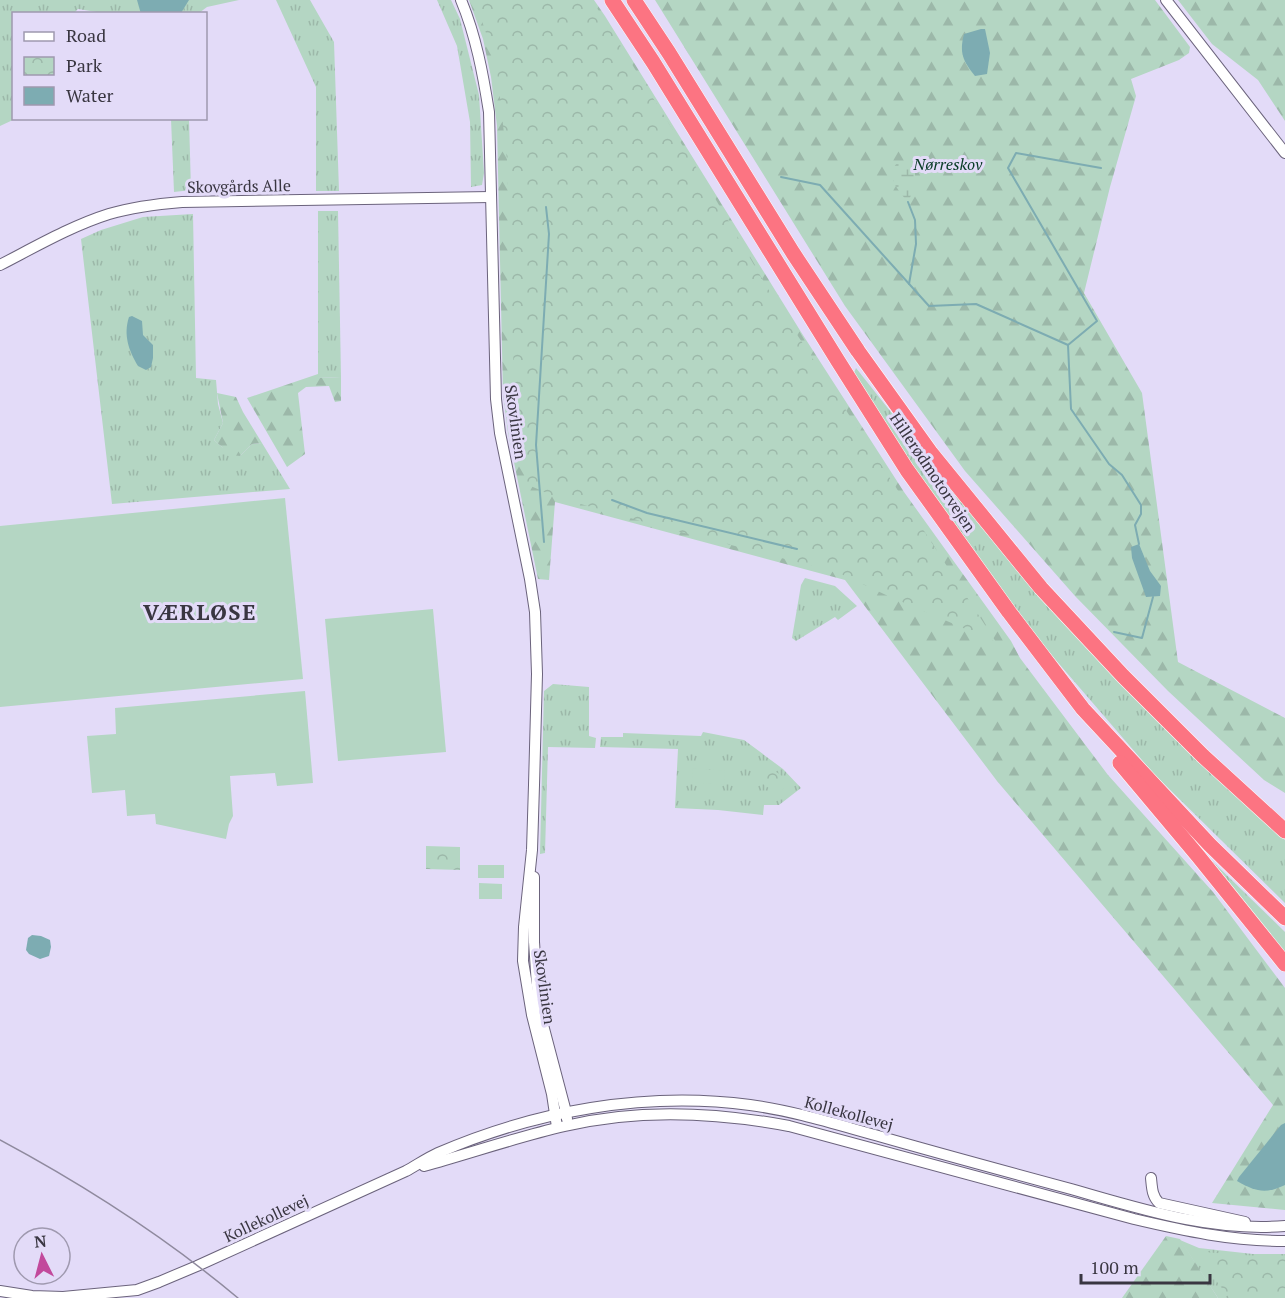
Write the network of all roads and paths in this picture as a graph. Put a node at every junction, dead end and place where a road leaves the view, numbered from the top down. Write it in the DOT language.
graph roads {
  1 [pos="461,0"];
  2 [pos="612,0"];
  3 [pos="634,0"];
  4 [pos="1166,0"];
  5 [pos="1285,153"];
  6 [pos="491,197"];
  7 [pos="0,265"];
  8 [pos="1083,709"];
  9 [pos="1203,756"];
  10 [pos="1285,817"];
  11 [pos="1285,831"];
  12 [pos="1285,918"];
  13 [pos="1285,964"];
  14 [pos="561,1114"];
  15 [pos="562,1126"];
  16 [pos="406,1171"];
  17 [pos="1151,1178"];
  18 [pos="1285,1226"];
  19 [pos="1265,1228"];
  20 [pos="1285,1241"];
  21 [pos="137,1290"];
  22 [pos="0,1291"];
  23 [pos="32,1297"];
  24 [pos="122,1298"];
  1 -- 6 [label="street, Skovlinien"];
  2 -- 8 [label="highway, Hillerødmotorvejen"];
  3 -- 9 [label="highway, Hillerødmotorvejen"];
  4 -- 5 [label="street"];
  6 -- 7 [label="street, Skovgårds Alle"];
  6 -- 14 [label="street, Skovlinien"];
  8 -- 12 [label="highway, Hillerødmotorvejen"];
  8 -- 13 [label="highway"];
  9 -- 10 [label="highway"];
  9 -- 11 [label="highway, Hillerødmotorvejen"];
  14 -- 15 [label="street, Skovlinien"];
  14 -- 16 [label="street, Kollekollevej"];
  14 -- 19 [label="street, Kollekollevej"];
  15 -- 16 [label="street, Kollekollevej"];
  15 -- 20 [label="street, Kollekollevej"];
  16 -- 21 [label="street, Kollekollevej"];
  17 -- 19 [label="street"];
  18 -- 19 [label="street, Kollekollevej"];
  21 -- 23 [label="street, Kollekollevej"];
  21 -- 24 [label="street, Kollekollevej"];
  22 -- 23 [label="street, Kollekollevej"];
}
